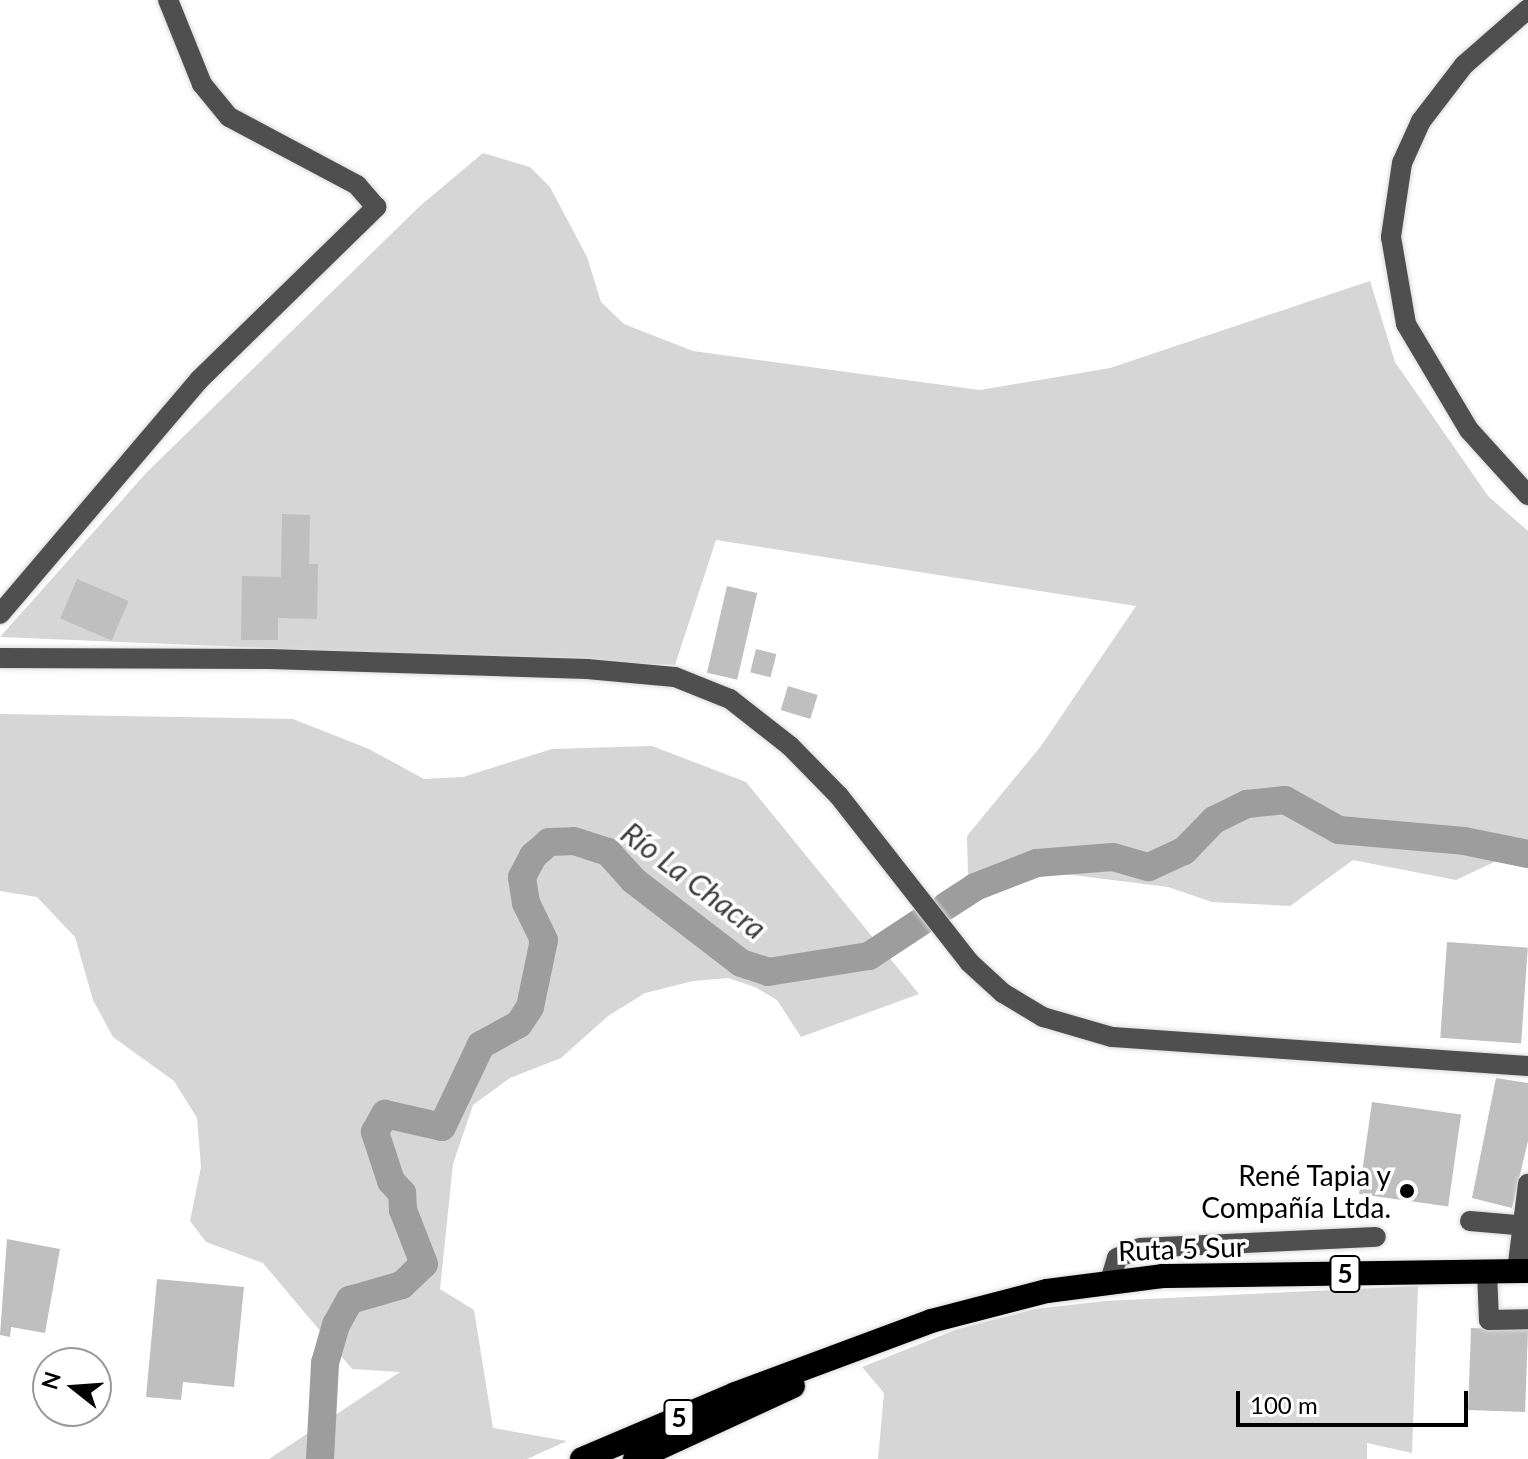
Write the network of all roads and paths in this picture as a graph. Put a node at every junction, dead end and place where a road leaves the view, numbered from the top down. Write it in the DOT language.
graph roads {
  1 [pos="168,0"];
  2 [pos="1528,9"];
  3 [pos="1528,495"];
  4 [pos="0,614"];
  5 [pos="0,658"];
  6 [pos="1528,1066"];
  7 [pos="1528,1184"];
  8 [pos="1470,1221"];
  9 [pos="1525,1226"];
  10 [pos="1376,1237"];
  11 [pos="1523,1271"];
  12 [pos="1487,1272"];
  13 [pos="1110,1281"];
  14 [pos="1528,1319"];
  15 [pos="849,1354"];
  16 [pos="582,1459"];
  17 [pos="635,1459"];
  1 -- 4 [label="street"];
  2 -- 3 [label="street"];
  5 -- 6 [label="street"];
  7 -- 9 [label="street"];
  8 -- 9 [label="street"];
  9 -- 11 [label="street"];
  10 -- 13 [label="street"];
  11 -- 12 [label="highway, Ruta 5 Sur / 5"];
  12 -- 13 [label="highway, Ruta 5 Sur / 5"];
  12 -- 14 [label="street"];
  13 -- 15 [label="highway, Ruta 5 Sur / 5"];
  15 -- 16 [label="highway, Ruta 5 Sur / 5"];
  15 -- 17 [label="highway, Ruta 5 Sur / 5"];
}
